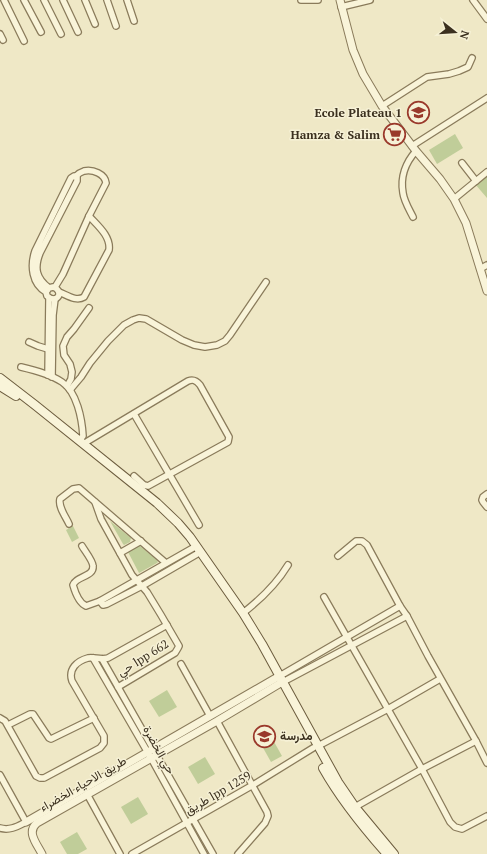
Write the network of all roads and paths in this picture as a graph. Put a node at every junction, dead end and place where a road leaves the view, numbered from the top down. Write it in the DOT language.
graph roads {
  1 [pos="4,0"];
  2 [pos="24,0"];
  3 [pos="44,0"];
  4 [pos="63,0"];
  5 [pos="85,0"];
  6 [pos="107,0"];
  7 [pos="127,0"];
  8 [pos="301,0"];
  9 [pos="318,0"];
  10 [pos="367,0"];
  11 [pos="473,0"];
  12 [pos="341,4"];
  13 [pos="487,19"];
  14 [pos="134,21"];
  15 [pos="95,24"];
  16 [pos="116,26"];
  17 [pos="41,32"];
  18 [pos="78,32"];
  19 [pos="0,34"];
  20 [pos="60,34"];
  21 [pos="3,40"];
  22 [pos="24,41"];
  23 [pos="472,58"];
  24 [pos="487,98"];
  25 [pos="382,106"];
  26 [pos="414,149"];
  27 [pos="462,163"];
  28 [pos="487,172"];
  29 [pos="476,181"];
  30 [pos="454,199"];
  31 [pos="89,216"];
  32 [pos="412,216"];
  33 [pos="484,267"];
  34 [pos="266,282"];
  35 [pos="487,291"];
  36 [pos="52,293"];
  37 [pos="89,308"];
  38 [pos="51,330"];
  39 [pos="29,342"];
  40 [pos="48,349"];
  41 [pos="21,367"];
  42 [pos="50,376"];
  43 [pos="0,378"];
  44 [pos="0,386"];
  45 [pos="68,388"];
  46 [pos="134,414"];
  47 [pos="81,443"];
  48 [pos="169,474"];
  49 [pos="134,476"];
  50 [pos="487,494"];
  51 [pos="95,502"];
  52 [pos="487,507"];
  53 [pos="69,524"];
  54 [pos="199,525"];
  55 [pos="141,541"];
  56 [pos="82,546"];
  57 [pos="195,551"];
  58 [pos="120,553"];
  59 [pos="338,556"];
  60 [pos="166,563"];
  61 [pos="288,565"];
  62 [pos="137,580"];
  63 [pos="142,586"];
  64 [pos="324,596"];
  65 [pos="100,601"];
  66 [pos="400,606"];
  67 [pos="243,613"];
  68 [pos="407,616"];
  69 [pos="167,625"];
  70 [pos="346,637"];
  71 [pos="351,646"];
  72 [pos="93,658"];
  73 [pos="102,659"];
  74 [pos="181,664"];
  75 [pos="440,679"];
  76 [pos="280,680"];
  77 [pos="118,687"];
  78 [pos="388,709"];
  79 [pos="210,716"];
  80 [pos="0,718"];
  81 [pos="94,718"];
  82 [pos="217,721"];
  83 [pos="8,725"];
  84 [pos="476,741"];
  85 [pos="315,747"];
  86 [pos="152,754"];
  87 [pos="487,763"];
  88 [pos="422,769"];
  89 [pos="0,775"];
  90 [pos="253,785"];
  91 [pos="87,794"];
  92 [pos="355,807"];
  93 [pos="487,816"];
  94 [pos="193,820"];
  95 [pos="26,822"];
  96 [pos="186,824"];
  97 [pos="0,828"];
  98 [pos="42,854"];
  99 [pos="120,854"];
  100 [pos="132,854"];
  101 [pos="204,854"];
  102 [pos="213,854"];
  103 [pos="238,854"];
  104 [pos="387,854"];
  105 [pos="394,854"];
  1 -- 22 [label="street"];
  2 -- 17 [label="street"];
  3 -- 20 [label="street"];
  4 -- 18 [label="street"];
  5 -- 15 [label="street"];
  6 -- 16 [label="street"];
  7 -- 14 [label="street"];
  8 -- 9 [label="street"];
  10 -- 12 [label="street"];
  11 -- 13 [label="street"];
  12 -- 25 [label="street"];
  19 -- 21 [label="street"];
  23 -- 25 [label="street"];
  24 -- 26 [label="street"];
  25 -- 26 [label="street"];
  26 -- 30 [label="street"];
  26 -- 32 [label="street"];
  27 -- 29 [label="street"];
  28 -- 29 [label="street"];
  29 -- 30 [label="street"];
  30 -- 33 [label="street"];
  31 -- 36 [label="street"];
  31 -- 36 [label="street"];
  31 -- 36 [label="street"];
  33 -- 35 [label="street"];
  34 -- 45 [label="street"];
  36 -- 38 [label="street"];
  37 -- 45 [label="street"];
  38 -- 40 [label="street"];
  38 -- 42 [label="street"];
  39 -- 40 [label="street"];
  40 -- 42 [label="street"];
  41 -- 42 [label="street"];
  42 -- 45 [label="street"];
  43 -- 47 [label="main road"];
  44 -- 57 [label="main road"];
  45 -- 47 [label="street"];
  46 -- 47 [label="street"];
  46 -- 48 [label="street"];
  46 -- 48 [label="street"];
  47 -- 67 [label="main road"];
  48 -- 49 [label="street"];
  48 -- 54 [label="street"];
  50 -- 52 [label="street"];
  51 -- 53 [label="street"];
  51 -- 55 [label="street"];
  51 -- 58 [label="street, حي lpp 662"];
  55 -- 58 [label="street"];
  55 -- 60 [label="street"];
  56 -- 65 [label="street"];
  57 -- 60 [label="street"];
  57 -- 63 [label="street"];
  57 -- 76 [label="main road"];
  58 -- 62 [label="street, حي lpp 662"];
  59 -- 66 [label="street"];
  60 -- 62 [label="street"];
  61 -- 67 [label="street"];
  62 -- 63 [label="street, حي lpp 662"];
  62 -- 65 [label="street"];
  63 -- 65 [label="street"];
  63 -- 69 [label="street, حي lpp 662"];
  64 -- 70 [label="street"];
  66 -- 68 [label="street"];
  66 -- 70 [label="street"];
  67 -- 76 [label="main road"];
  68 -- 71 [label="street"];
  68 -- 75 [label="street"];
  69 -- 73 [label="street"];
  69 -- 77 [label="street, حي lpp 662"];
  70 -- 71 [label="street"];
  70 -- 76 [label="street"];
  71 -- 76 [label="street"];
  71 -- 78 [label="street"];
  72 -- 73 [label="street"];
  72 -- 81 [label="street"];
  72 -- 86 [label="street, حي الخضرة"];
  73 -- 77 [label="street"];
  74 -- 79 [label="street"];
  75 -- 78 [label="street, طريق lpp 1259"];
  75 -- 84 [label="street"];
  76 -- 79 [label="street"];
  76 -- 82 [label="street, طريق الاحياء الخضراء"];
  76 -- 85 [label="main road"];
  77 -- 86 [label="street"];
  78 -- 85 [label="street, طريق lpp 1259"];
  78 -- 88 [label="street"];
  79 -- 86 [label="street"];
  80 -- 83 [label="street"];
  81 -- 83 [label="street"];
  81 -- 83 [label="street"];
  82 -- 86 [label="street, طريق الاحياء الخضراء"];
  82 -- 90 [label="street"];
  84 -- 87 [label="street"];
  84 -- 88 [label="street"];
  85 -- 90 [label="street, طريق lpp 1259"];
  85 -- 92 [label="main road"];
  85 -- 104 [label="main road"];
  86 -- 91 [label="street, طريق الاحياء الخضراء"];
  86 -- 94 [label="street"];
  86 -- 95 [label="street"];
  86 -- 96 [label="street, حي الخضرة"];
  88 -- 92 [label="street"];
  88 -- 93 [label="street"];
  89 -- 95 [label="street"];
  90 -- 94 [label="street, طريق lpp 1259"];
  90 -- 103 [label="street"];
  91 -- 98 [label="street, طريق الاحياء الخضراء"];
  91 -- 99 [label="street"];
  92 -- 105 [label="main road"];
  94 -- 96 [label="street, طريق lpp 1259"];
  94 -- 102 [label="street"];
  95 -- 97 [label="street"];
  96 -- 100 [label="street, طريق lpp 1259"];
  96 -- 101 [label="street, حي الخضرة"];
}
